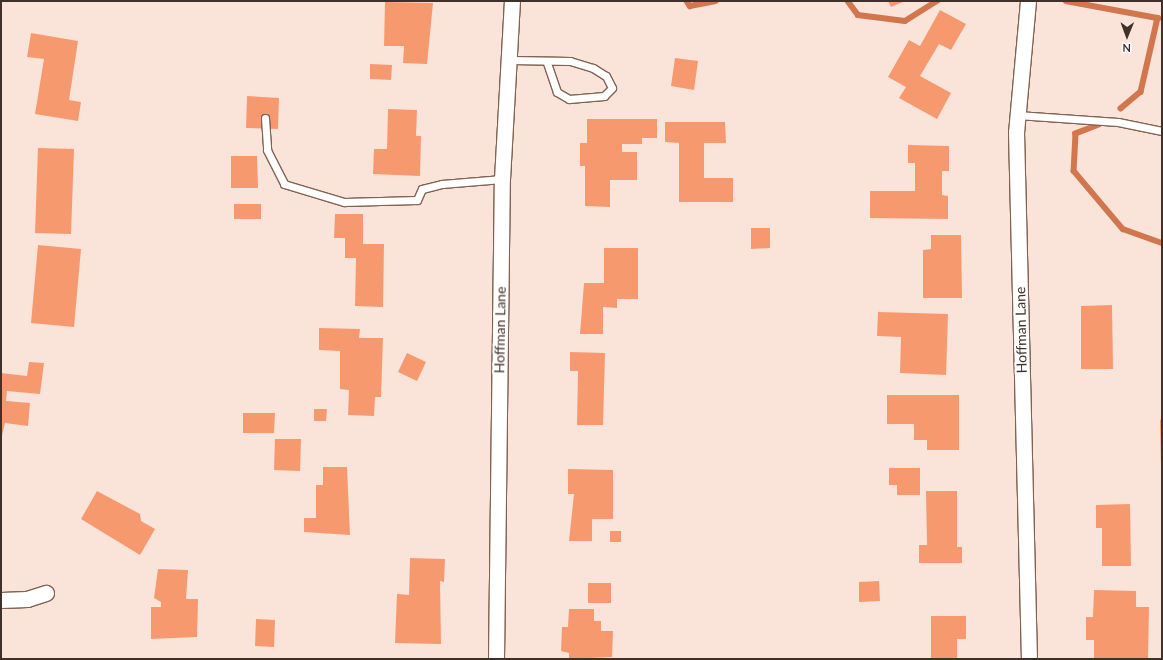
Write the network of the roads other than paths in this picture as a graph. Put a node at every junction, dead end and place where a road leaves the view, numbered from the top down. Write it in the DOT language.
graph roads {
  1 [pos="512,1"];
  2 [pos="1028,1"];
  3 [pos="511,60"];
  4 [pos="547,63"];
  5 [pos="1016,115"];
  6 [pos="265,118"];
  7 [pos="1162,131"];
  8 [pos="502,179"];
  9 [pos="46,593"];
  10 [pos="1,600"];
  11 [pos="496,659"];
  12 [pos="1028,659"];
  1 -- 3 [label="street, Hoffman Lane"];
  2 -- 5 [label="street, Hoffman Lane"];
  3 -- 4 [label="lane"];
  3 -- 8 [label="street, Hoffman Lane"];
  4 -- 4 [label="lane"];
  5 -- 7 [label="lane"];
  5 -- 12 [label="street, Hoffman Lane"];
  6 -- 8 [label="lane"];
  8 -- 11 [label="street, Hoffman Lane"];
  9 -- 10 [label="street"];
}
